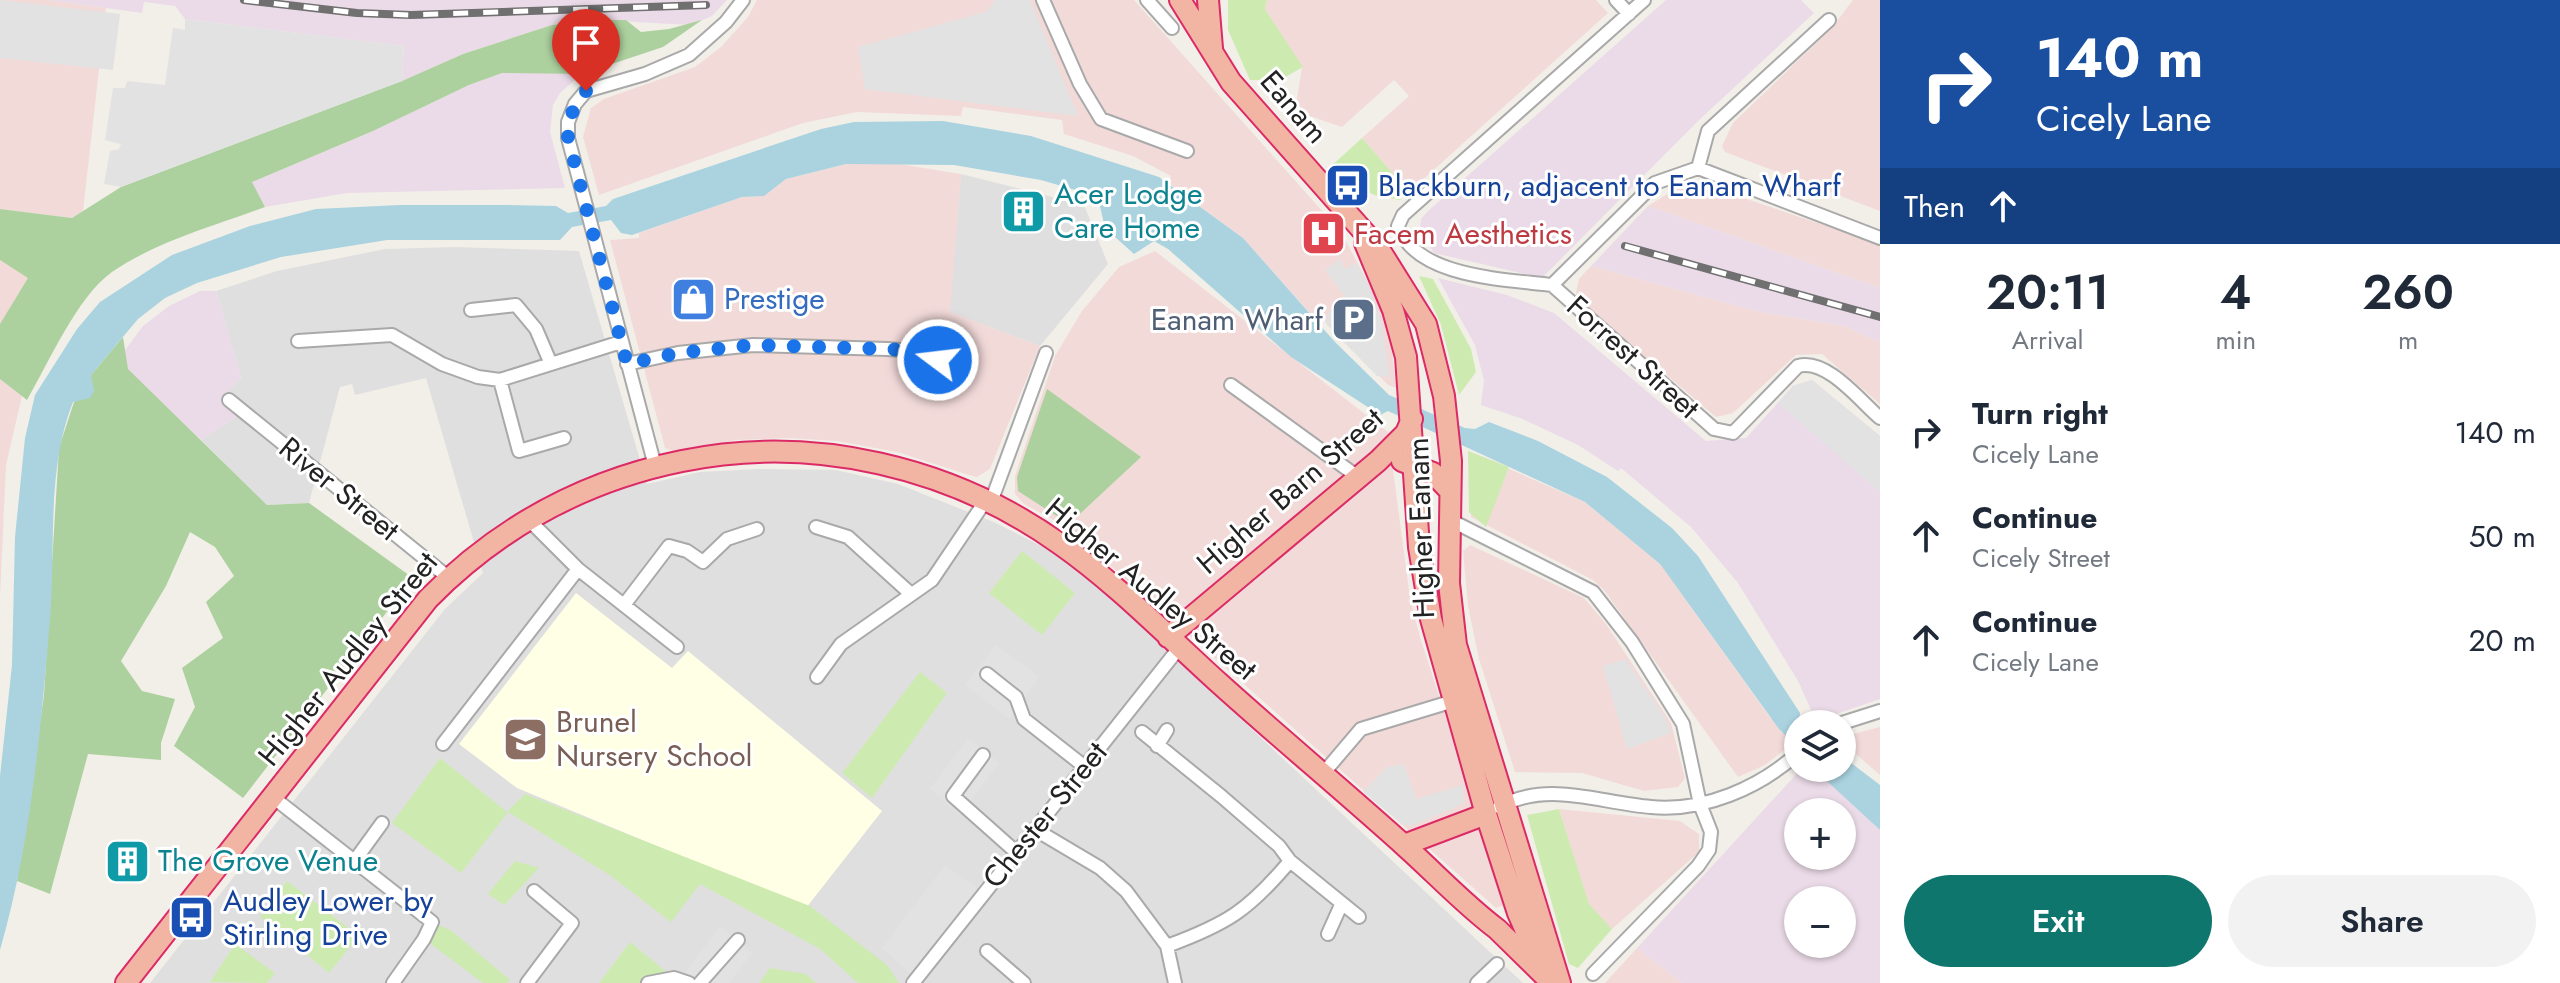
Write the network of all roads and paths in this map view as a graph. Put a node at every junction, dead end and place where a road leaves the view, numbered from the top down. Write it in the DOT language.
graph roads {
  1 [pos="743,0"];
  2 [pos="1043,0"];
  3 [pos="1147,0"];
  4 [pos="1180,0"];
  5 [pos="1208,0"];
  6 [pos="1616,0"];
  7 [pos="1644,0"];
  8 [pos="1629,14"];
  9 [pos="1829,20"];
  10 [pos="1172,28"];
  11 [pos="1212,50"];
  12 [pos="1187,151"];
  13 [pos="1698,168"];
  14 [pos="1335,200"];
  15 [pos="1356,223"];
  16 [pos="1880,238"];
  17 [pos="1552,285"];
  18 [pos="471,310"];
  19 [pos="298,341"];
  20 [pos="621,342"];
  21 [pos="1046,353"];
  22 [pos="938,360"];
  23 [pos="551,364"];
  24 [pos="627,364"];
  25 [pos="500,380"];
  26 [pos="1231,385"];
  27 [pos="229,400"];
  28 [pos="1880,418"];
  29 [pos="1413,427"];
  30 [pos="564,438"];
  31 [pos="1378,461"];
  32 [pos="1414,463"];
  33 [pos="655,466"];
  34 [pos="1358,477"];
  35 [pos="1450,491"];
  36 [pos="988,501"];
  37 [pos="527,518"];
  38 [pos="1448,519"];
  39 [pos="816,527"];
  40 [pos="757,529"];
  41 [pos="578,569"];
  42 [pos="449,578"];
  43 [pos="911,594"];
  44 [pos="624,605"];
  45 [pos="1174,642"];
  46 [pos="677,647"];
  47 [pos="987,674"];
  48 [pos="817,677"];
  49 [pos="1464,698"];
  50 [pos="1880,711"];
  51 [pos="1856,719"];
  52 [pos="1167,730"];
  53 [pos="1142,732"];
  54 [pos="443,744"];
  55 [pos="1157,746"];
  56 [pos="983,755"];
  57 [pos="1784,764"];
  58 [pos="1085,767"];
  59 [pos="1321,776"];
  60 [pos="274,798"];
  61 [pos="1506,803"];
  62 [pos="1700,804"];
  63 [pos="1486,814"];
  64 [pos="382,823"];
  65 [pos="1036,830"];
  66 [pos="1404,845"];
  67 [pos="1016,852"];
  68 [pos="1290,861"];
  69 [pos="353,863"];
  70 [pos="534,891"];
  71 [pos="1341,905"];
  72 [pos="1359,917"];
  73 [pos="1328,934"];
  74 [pos="738,940"];
  75 [pos="1167,946"];
  76 [pos="987,951"];
  77 [pos="1497,964"];
  78 [pos="1593,974"];
  79 [pos="1553,982"];
  80 [pos="126,983"];
  81 [pos="393,983"];
  82 [pos="527,983"];
  83 [pos="648,983"];
  84 [pos="689,983"];
  85 [pos="700,983"];
  86 [pos="913,983"];
  87 [pos="1024,983"];
  88 [pos="1175,983"];
  89 [pos="1477,983"];
  1 -- 20 [label="street"];
  2 -- 12 [label="street"];
  3 -- 10 [label="street"];
  4 -- 11 [label="highway, Eanam"];
  5 -- 11 [label="highway, Eanam"];
  6 -- 8 [label="street"];
  7 -- 8 [label="street"];
  8 -- 17 [label="street"];
  9 -- 13 [label="street"];
  11 -- 14 [label="highway, Eanam"];
  13 -- 16 [label="street"];
  13 -- 17 [label="street"];
  14 -- 15 [label="highway, Higher Eanam"];
  15 -- 29 [label="highway, Higher Eanam"];
  15 -- 35 [label="highway, Higher Eanam"];
  17 -- 28 [label="street, Forrest Street"];
  18 -- 23 [label="street"];
  19 -- 25 [label="street"];
  20 -- 23 [label="street"];
  20 -- 24 [label="street"];
  21 -- 36 [label="street"];
  22 -- 24 [label="street"];
  23 -- 25 [label="street"];
  24 -- 33 [label="street"];
  25 -- 30 [label="street"];
  26 -- 34 [label="street"];
  27 -- 42 [label="street, River Street"];
  29 -- 31 [label="highway, Higher Barn Street"];
  29 -- 32 [label="highway, Higher Eanam"];
  31 -- 32 [label="highway"];
  31 -- 34 [label="highway, Higher Barn Street"];
  32 -- 35 [label="highway"];
  32 -- 49 [label="highway, Higher Eanam"];
  33 -- 36 [label="highway, Higher Audley Street"];
  33 -- 37 [label="highway, Higher Audley Street"];
  34 -- 45 [label="highway, Higher Barn Street"];
  35 -- 38 [label="highway, Higher Eanam"];
  36 -- 43 [label="street"];
  36 -- 45 [label="highway, Higher Audley Street"];
  37 -- 41 [label="street"];
  37 -- 42 [label="highway, Higher Audley Street"];
  38 -- 49 [label="highway, Higher Eanam"];
  38 -- 62 [label="street"];
  39 -- 43 [label="street"];
  40 -- 44 [label="street"];
  41 -- 44 [label="street"];
  41 -- 54 [label="street"];
  42 -- 60 [label="highway, Higher Audley Street"];
  43 -- 48 [label="street"];
  44 -- 46 [label="street"];
  45 -- 58 [label="street, Chester Street"];
  45 -- 59 [label="highway, Higher Audley Street"];
  47 -- 58 [label="street"];
  49 -- 59 [label="street"];
  49 -- 61 [label="highway, Higher Eanam"];
  49 -- 63 [label="highway, Higher Eanam"];
  50 -- 51 [label="street"];
  52 -- 55 [label="street"];
  53 -- 55 [label="street"];
  55 -- 68 [label="street"];
  56 -- 67 [label="street"];
  57 -- 62 [label="street"];
  58 -- 65 [label="street, Chester Street"];
  59 -- 66 [label="highway, Higher Audley Street"];
  60 -- 69 [label="street"];
  60 -- 80 [label="highway, Higher Audley Street"];
  61 -- 62 [label="street"];
  61 -- 63 [label="street"];
  61 -- 79 [label="highway, Higher Eanam"];
  62 -- 78 [label="street"];
  63 -- 66 [label="highway"];
  63 -- 79 [label="highway, Higher Eanam"];
  64 -- 69 [label="street"];
  65 -- 67 [label="street, Chester Street"];
  65 -- 75 [label="street"];
  66 -- 79 [label="highway, Higher Audley Street"];
  67 -- 86 [label="street, Chester Street"];
  68 -- 71 [label="street"];
  68 -- 75 [label="street"];
  69 -- 81 [label="street"];
  70 -- 82 [label="street"];
  71 -- 72 [label="street"];
  71 -- 73 [label="street"];
  74 -- 85 [label="street"];
  75 -- 88 [label="street"];
  76 -- 87 [label="street"];
  77 -- 89 [label="street"];
  83 -- 84 [label="street"];
}
